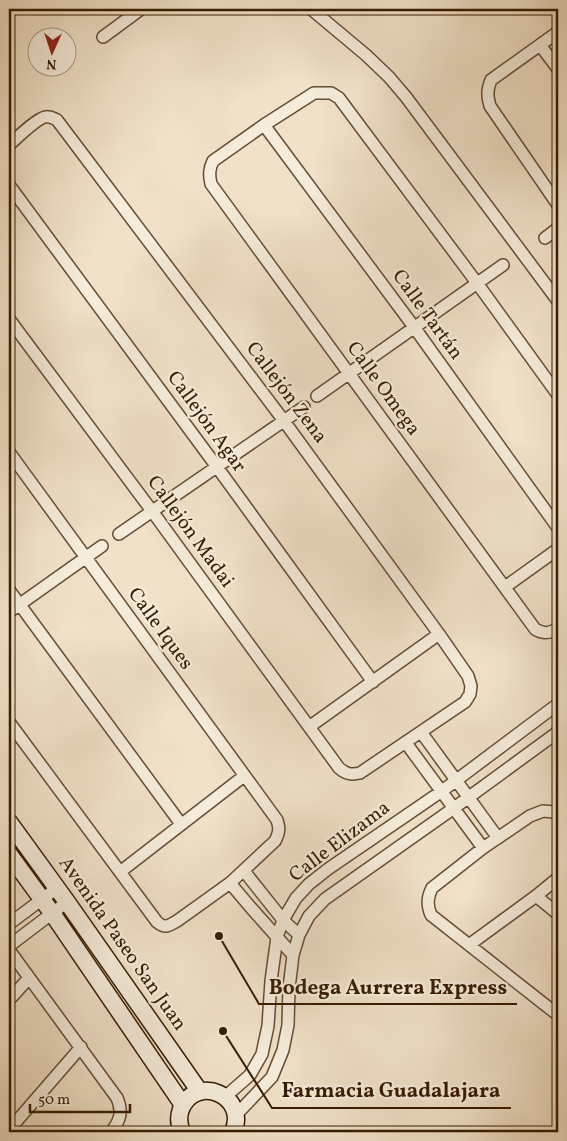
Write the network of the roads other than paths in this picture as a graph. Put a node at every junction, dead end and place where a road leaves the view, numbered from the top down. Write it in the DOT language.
graph roads {
  1 [pos="141,9"];
  2 [pos="311,9"];
  3 [pos="558,32"];
  4 [pos="103,37"];
  5 [pos="540,45"];
  6 [pos="558,69"];
  7 [pos="264,125"];
  8 [pos="9,145"];
  9 [pos="9,185"];
  10 [pos="558,206"];
  11 [pos="558,228"];
  12 [pos="545,238"];
  13 [pos="503,265"];
  14 [pos="478,283"];
  15 [pos="558,301"];
  16 [pos="9,319"];
  17 [pos="414,327"];
  18 [pos="349,374"];
  19 [pos="558,395"];
  20 [pos="317,396"];
  21 [pos="304,407"];
  22 [pos="284,421"];
  23 [pos="9,452"];
  24 [pos="216,467"];
  25 [pos="152,511"];
  26 [pos="558,528"];
  27 [pos="119,534"];
  28 [pos="102,546"];
  29 [pos="558,549"];
  30 [pos="86,558"];
  31 [pos="505,587"];
  32 [pos="9,590"];
  33 [pos="19,604"];
  34 [pos="9,612"];
  35 [pos="558,628"];
  36 [pos="439,634"];
  37 [pos="373,682"];
  38 [pos="558,704"];
  39 [pos="9,722"];
  40 [pos="309,727"];
  41 [pos="421,732"];
  42 [pos="558,732"];
  43 [pos="406,742"];
  44 [pos="244,776"];
  45 [pos="455,780"];
  46 [pos="442,790"];
  47 [pos="467,798"];
  48 [pos="454,808"];
  49 [pos="558,815"];
  50 [pos="9,822"];
  51 [pos="181,824"];
  52 [pos="498,838"];
  53 [pos="483,848"];
  54 [pos="9,854"];
  55 [pos="244,871"];
  56 [pos="120,872"];
  57 [pos="558,878"];
  58 [pos="230,883"];
  59 [pos="57,888"];
  60 [pos="536,896"];
  61 [pos="42,899"];
  62 [pos="67,902"];
  63 [pos="52,913"];
  64 [pos="558,914"];
  65 [pos="284,920"];
  66 [pos="9,924"];
  67 [pos="298,935"];
  68 [pos="277,937"];
  69 [pos="469,944"];
  70 [pos="9,948"];
  71 [pos="293,955"];
  72 [pos="29,978"];
  73 [pos="9,1000"];
  74 [pos="558,1015"];
  75 [pos="81,1047"];
  76 [pos="200,1092"];
  77 [pos="225,1097"];
  78 [pos="183,1105"];
  79 [pos="235,1128"];
  80 [pos="9,1130"];
  81 [pos="111,1132"];
  82 [pos="182,1132"];
  1 -- 4 [label="street"];
  2 -- 15 [label="street"];
  3 -- 5 [label="street"];
  5 -- 6 [label="street"];
  5 -- 10 [label="street"];
  7 -- 14 [label="street"];
  7 -- 17 [label="street, Calle Tartán"];
  7 -- 18 [label="street, Calle Omega"];
  8 -- 22 [label="street, Callejón Zena"];
  9 -- 24 [label="street, Callejón Agar"];
  11 -- 12 [label="street"];
  13 -- 14 [label="street"];
  14 -- 17 [label="street"];
  14 -- 19 [label="street"];
  16 -- 25 [label="street, Callejón Madai"];
  17 -- 18 [label="street"];
  17 -- 26 [label="street, Calle Tartán"];
  18 -- 20 [label="street"];
  18 -- 31 [label="street, Calle Omega"];
  21 -- 22 [label="street"];
  22 -- 24 [label="street"];
  22 -- 36 [label="street, Callejón Zena"];
  23 -- 30 [label="street, Calle Iques"];
  24 -- 25 [label="street"];
  24 -- 37 [label="street, Callejón Agar"];
  25 -- 27 [label="street"];
  25 -- 40 [label="street, Callejón Madai"];
  28 -- 30 [label="street"];
  29 -- 31 [label="street"];
  30 -- 33 [label="street"];
  30 -- 44 [label="street, Calle Iques"];
  31 -- 35 [label="street, Calle Omega"];
  32 -- 33 [label="street"];
  33 -- 34 [label="street"];
  33 -- 51 [label="street"];
  36 -- 37 [label="street"];
  36 -- 41 [label="street, Callejón Zena"];
  37 -- 40 [label="street"];
  38 -- 45 [label="street, Calle Elizama"];
  39 -- 56 [label="street"];
  40 -- 43 [label="street, Callejón Madai"];
  41 -- 43 [label="street"];
  41 -- 45 [label="street"];
  42 -- 47 [label="street, Calle Elizama"];
  43 -- 46 [label="street"];
  44 -- 51 [label="street"];
  44 -- 55 [label="street, Calle Iques"];
  45 -- 46 [label="street, Calle Elizama"];
  45 -- 47 [label="street"];
  46 -- 48 [label="street"];
  46 -- 65 [label="street, Calle Elizama"];
  47 -- 48 [label="street, Calle Elizama"];
  47 -- 52 [label="street"];
  48 -- 53 [label="street"];
  48 -- 67 [label="street, Calle Elizama"];
  49 -- 52 [label="street"];
  50 -- 59 [label="street, Avenida Paseo San Juan"];
  51 -- 56 [label="street"];
  52 -- 53 [label="street"];
  53 -- 69 [label="street"];
  54 -- 61 [label="street, Avenida Paseo San Juan"];
  55 -- 58 [label="street"];
  55 -- 65 [label="street"];
  56 -- 58 [label="street"];
  57 -- 60 [label="street"];
  58 -- 68 [label="street"];
  59 -- 61 [label="street"];
  59 -- 62 [label="street, Avenida Paseo San Juan"];
  60 -- 64 [label="street"];
  60 -- 69 [label="street"];
  61 -- 63 [label="street, Avenida Paseo San Juan"];
  61 -- 66 [label="street"];
  62 -- 63 [label="street"];
  62 -- 76 [label="street, Avenida Paseo San Juan"];
  63 -- 70 [label="street"];
  63 -- 78 [label="street, Avenida Paseo San Juan"];
  65 -- 67 [label="street"];
  65 -- 68 [label="street, Calle Elizama"];
  67 -- 71 [label="street, Calle Elizama"];
  68 -- 71 [label="street"];
  68 -- 77 [label="street, Calle Elizama"];
  69 -- 74 [label="street"];
  70 -- 72 [label="street"];
  71 -- 79 [label="street, Calle Elizama"];
  72 -- 73 [label="street"];
  72 -- 75 [label="street"];
  75 -- 80 [label="street"];
  75 -- 81 [label="street"];
  76 -- 77 [label="street"];
  76 -- 78 [label="street"];
  77 -- 79 [label="street"];
  78 -- 82 [label="street"];
}
